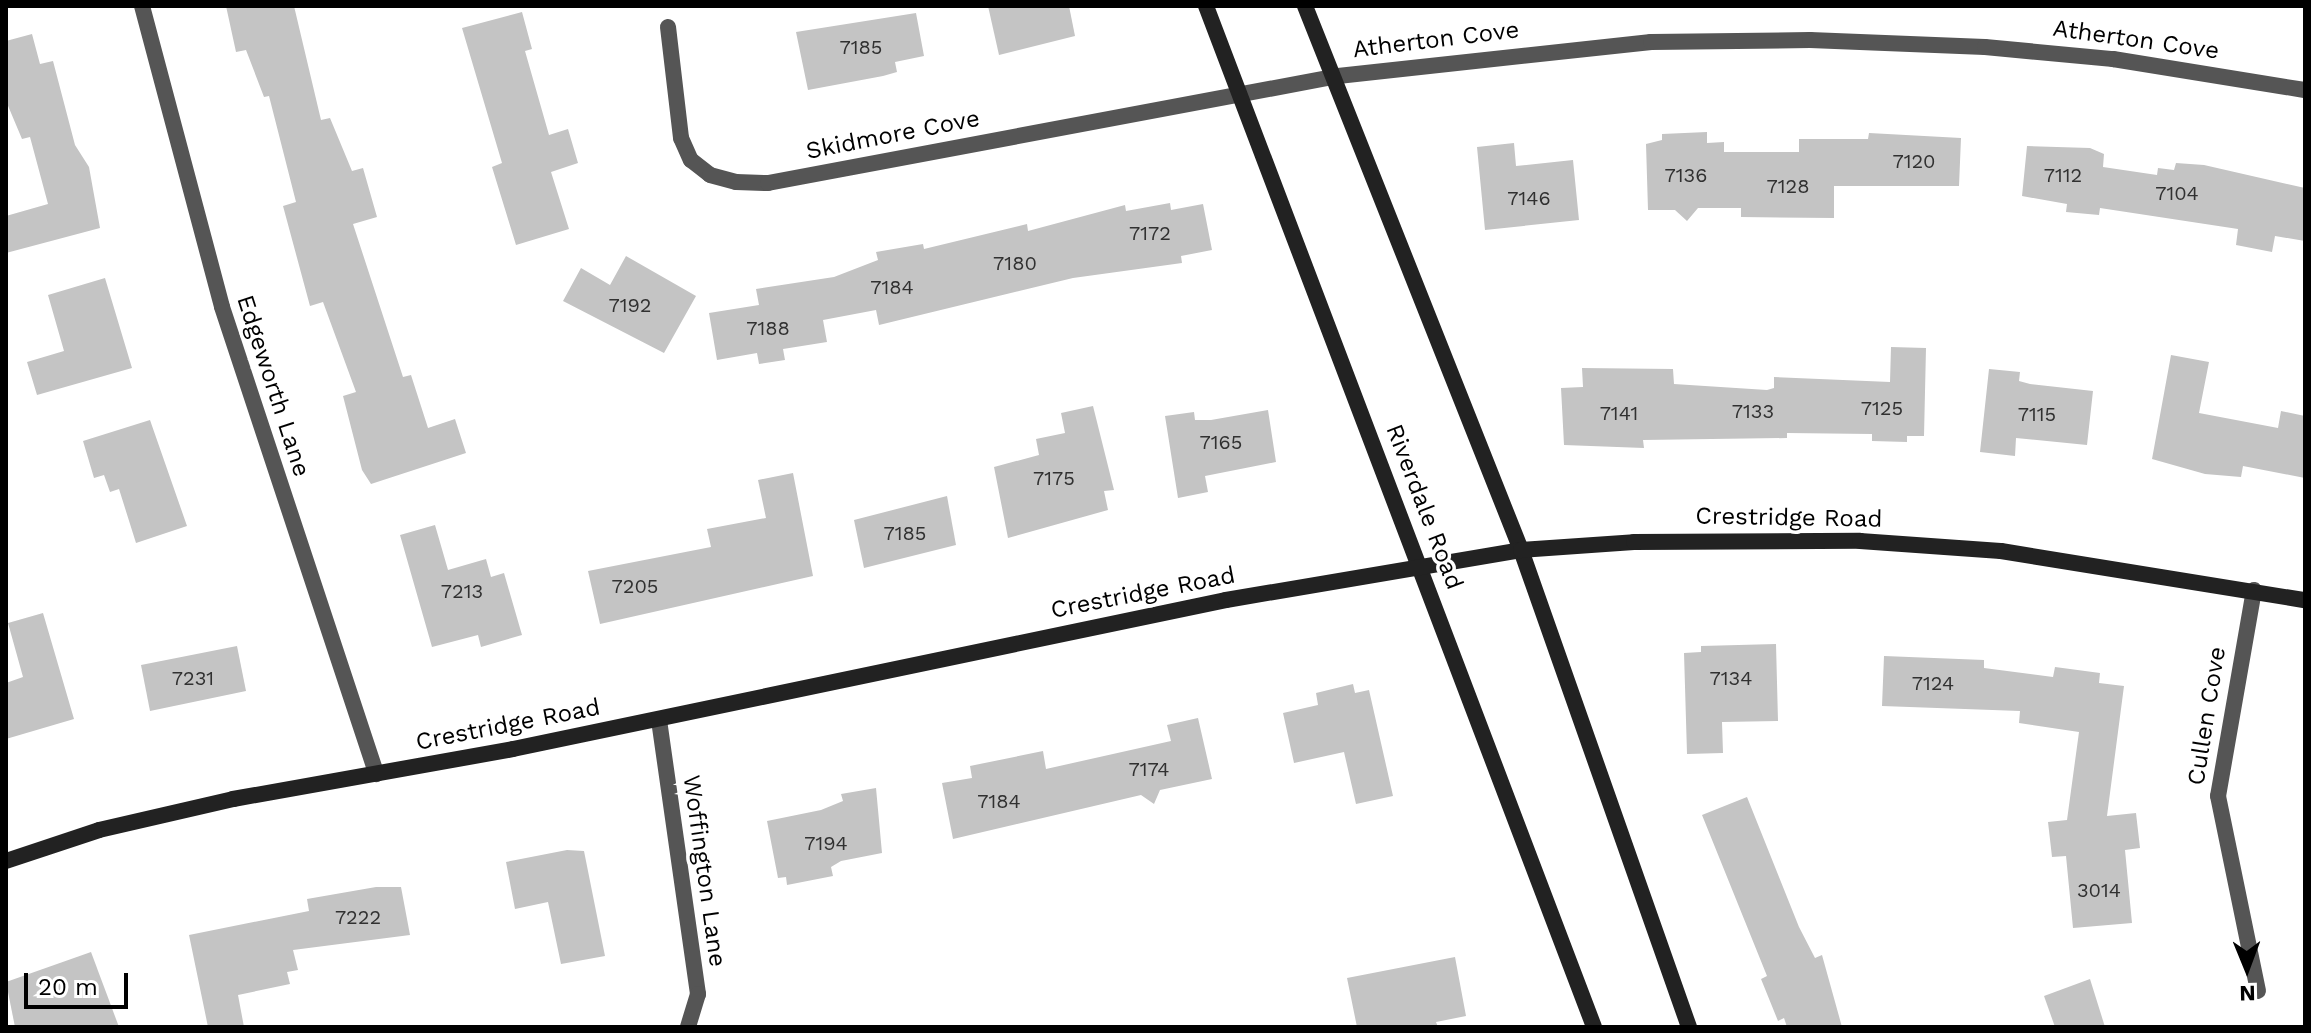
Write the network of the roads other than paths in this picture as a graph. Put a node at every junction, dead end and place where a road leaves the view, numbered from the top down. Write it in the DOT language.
graph roads {
  1 [pos="142,6"];
  2 [pos="1206,6"];
  3 [pos="1305,6"];
  4 [pos="668,27"];
  5 [pos="1338,76"];
  6 [pos="2305,90"];
  7 [pos="1243,91"];
  8 [pos="1521,550"];
  9 [pos="1421,566"];
  10 [pos="2254,590"];
  11 [pos="2305,600"];
  12 [pos="659,720"];
  13 [pos="376,774"];
  14 [pos="6,861"];
  15 [pos="2258,991"];
  16 [pos="688,1027"];
  17 [pos="1594,1027"];
  18 [pos="1689,1027"];
  1 -- 13 [label="street, Edgeworth Lane"];
  2 -- 7 [label="street, Riverdale Road"];
  3 -- 5 [label="street"];
  4 -- 7 [label="street, Skidmore Cove"];
  5 -- 6 [label="street, Atherton Cove"];
  5 -- 7 [label="street, Atherton Cove"];
  5 -- 8 [label="street"];
  7 -- 9 [label="street, Riverdale Road"];
  8 -- 9 [label="street, Crestridge Road"];
  8 -- 10 [label="street, Crestridge Road"];
  8 -- 18 [label="street"];
  9 -- 12 [label="street, Crestridge Road"];
  9 -- 17 [label="street, Riverdale Road"];
  10 -- 11 [label="street, Crestridge Road"];
  10 -- 15 [label="street, Cullen Cove"];
  12 -- 13 [label="street, Crestridge Road"];
  12 -- 16 [label="street, Woffington Lane"];
  13 -- 14 [label="street, Crestridge Road"];
}
